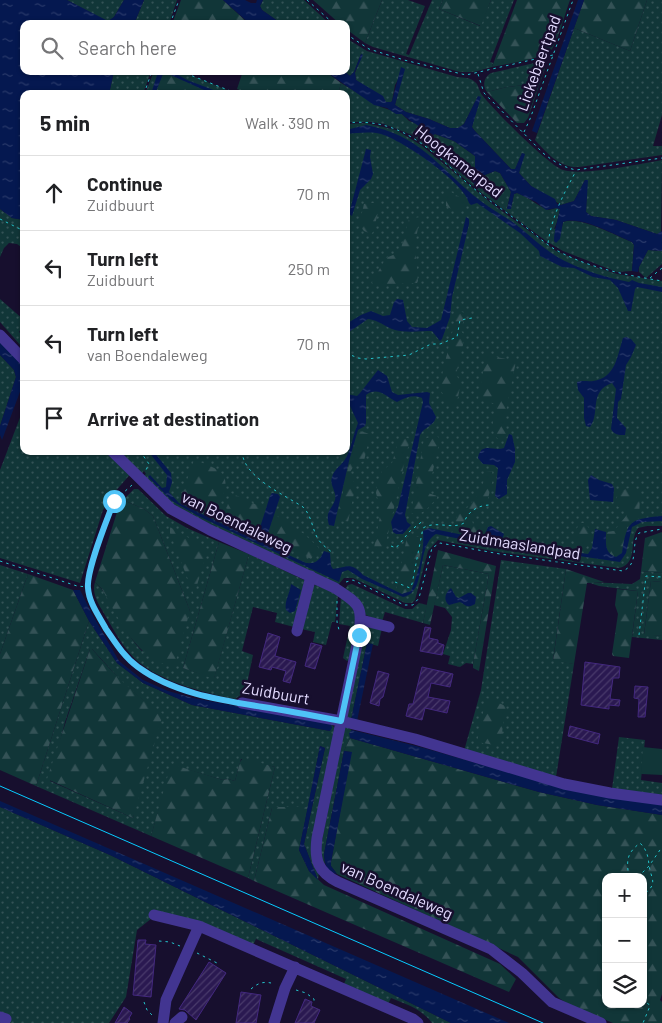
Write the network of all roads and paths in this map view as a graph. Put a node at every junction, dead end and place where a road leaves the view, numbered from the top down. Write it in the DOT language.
graph roads {
  1 [pos="179,0"];
  2 [pos="307,0"];
  3 [pos="572,0"];
  4 [pos="172,20"];
  5 [pos="330,20"];
  6 [pos="350,37"];
  7 [pos="553,55"];
  8 [pos="478,74"];
  9 [pos="151,75"];
  10 [pos="190,75"];
  11 [pos="145,90"];
  12 [pos="228,90"];
  13 [pos="350,123"];
  14 [pos="524,132"];
  15 [pos="662,158"];
  16 [pos="576,170"];
  17 [pos="0,219"];
  18 [pos="20,229"];
  19 [pos="547,244"];
  20 [pos="662,268"];
  21 [pos="649,279"];
  22 [pos="662,281"];
  23 [pos="472,318"];
  24 [pos="0,335"];
  25 [pos="350,354"];
  26 [pos="20,356"];
  27 [pos="116,455"];
  28 [pos="143,455"];
  29 [pos="242,455"];
  30 [pos="139,478"];
  31 [pos="490,505"];
  32 [pos="424,520"];
  33 [pos="662,529"];
  34 [pos="391,546"];
  35 [pos="333,553"];
  36 [pos="0,561"];
  37 [pos="311,576"];
  38 [pos="662,577"];
  39 [pos="395,582"];
  40 [pos="88,588"];
  41 [pos="340,591"];
  42 [pos="361,620"];
  43 [pos="389,627"];
  44 [pos="339,630"];
  45 [pos="297,631"];
  46 [pos="639,635"];
  47 [pos="242,703"];
  48 [pos="341,721"];
  49 [pos="662,800"];
  50 [pos="662,846"];
  51 [pos="649,866"];
  52 [pos="629,873"];
  53 [pos="642,873"];
  54 [pos="647,891"];
  55 [pos="154,915"];
  56 [pos="199,926"];
  57 [pos="295,967"];
  58 [pos="144,1002"];
  59 [pos="647,1003"];
  60 [pos="163,1021"];
  61 [pos="274,1023"];
  62 [pos="418,1023"];
  63 [pos="601,1023"];
  64 [pos="643,1023"];
  1 -- 4 [label="path"];
  2 -- 5 [label="path"];
  3 -- 7 [label="path, Lickebaertpad"];
  6 -- 8 [label="path"];
  7 -- 8 [label="path"];
  7 -- 14 [label="path, Lickebaertpad"];
  8 -- 14 [label="path"];
  9 -- 11 [label="path"];
  10 -- 12 [label="path"];
  13 -- 19 [label="path, Hoogkamerpad"];
  14 -- 16 [label="path"];
  15 -- 16 [label="path"];
  16 -- 19 [label="path"];
  17 -- 18 [label="path"];
  19 -- 21 [label="path, Hoogkamerpad"];
  20 -- 21 [label="path"];
  21 -- 22 [label="path, Hoogkamerpad"];
  23 -- 25 [label="path"];
  24 -- 26 [label="street"];
  27 -- 30 [label="street"];
  28 -- 30 [label="path"];
  29 -- 35 [label="path"];
  30 -- 37 [label="street, van Boendaleweg"];
  30 -- 40 [label="path, Zuidbuurt"];
  31 -- 39 [label="path"];
  32 -- 34 [label="path"];
  33 -- 41 [label="path, Zuidmaaslandpad"];
  36 -- 40 [label="path"];
  37 -- 41 [label="street, van Boendaleweg"];
  37 -- 45 [label="street"];
  38 -- 46 [label="path"];
  40 -- 47 [label="path, Zuidbuurt"];
  41 -- 42 [label="street, van Boendaleweg"];
  41 -- 44 [label="path"];
  42 -- 43 [label="street"];
  42 -- 48 [label="street, van Boendaleweg"];
  47 -- 48 [label="street, Zuidbuurt"];
  48 -- 49 [label="street, Zuidbuurt"];
  48 -- 63 [label="street, van Boendaleweg"];
  50 -- 51 [label="path"];
  51 -- 52 [label="path"];
  51 -- 53 [label="path"];
  51 -- 54 [label="path"];
  55 -- 56 [label="street"];
  56 -- 57 [label="street"];
  56 -- 60 [label="street"];
  57 -- 61 [label="street"];
  57 -- 62 [label="street"];
  58 -- 60 [label="path"];
  59 -- 64 [label="path"];
}
